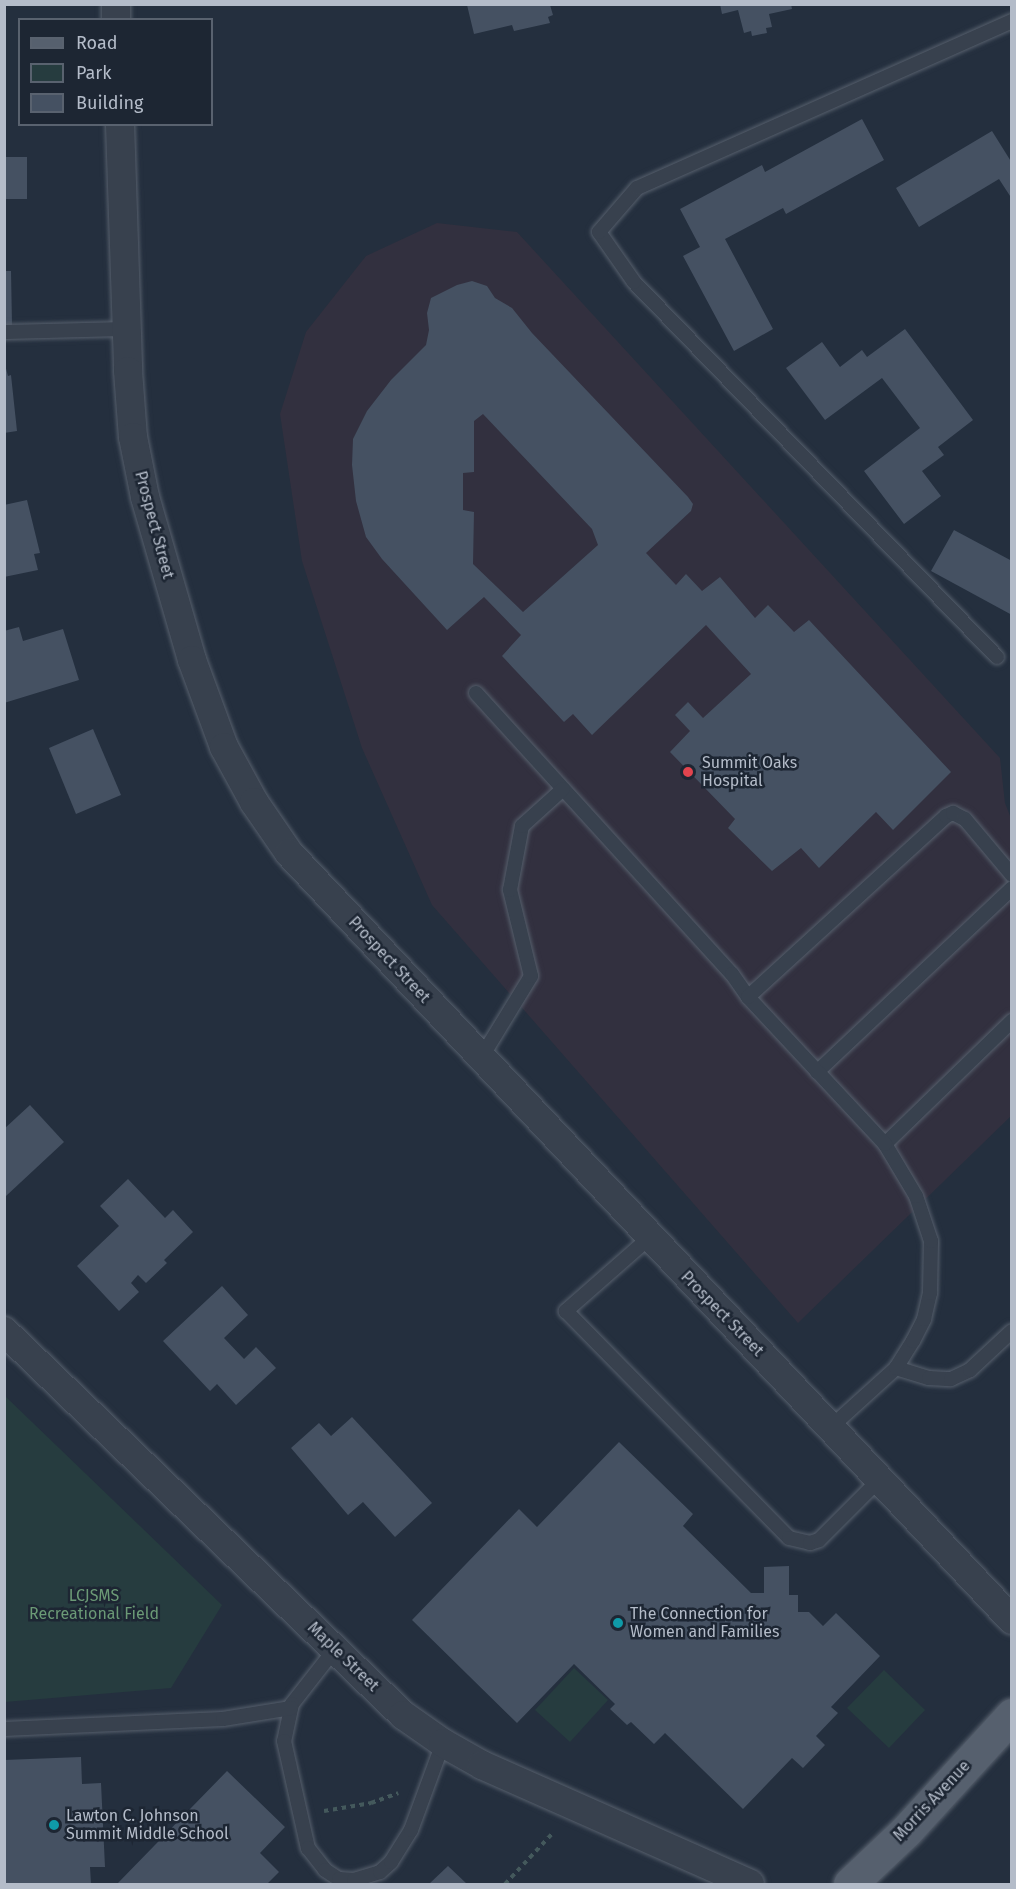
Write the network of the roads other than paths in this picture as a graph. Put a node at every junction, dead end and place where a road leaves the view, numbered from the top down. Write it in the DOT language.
graph roads {
  1 [pos="1011,21"];
  2 [pos="120,126"];
  3 [pos="127,329"];
  4 [pos="4,332"];
  5 [pos="997,657"];
  6 [pos="476,693"];
  7 [pos="563,789"];
  8 [pos="1011,875"];
  9 [pos="1011,888"];
  10 [pos="747,997"];
  11 [pos="1011,1021"];
  12 [pos="481,1058"];
  13 [pos="817,1072"];
  14 [pos="885,1144"];
  15 [pos="649,1238"];
  16 [pos="4,1331"];
  17 [pos="1011,1331"];
  18 [pos="896,1368"];
  19 [pos="831,1427"];
  20 [pos="880,1479"];
  21 [pos="1011,1620"];
  22 [pos="335,1649"];
  23 [pos="291,1708"];
  24 [pos="1011,1715"];
  25 [pos="4,1729"];
  26 [pos="443,1743"];
  27 [pos="750,1884"];
  28 [pos="850,1884"];
  1 -- 5 [label="lane"];
  2 -- 3 [label="street, Prospect Street"];
  3 -- 4 [label="lane"];
  3 -- 12 [label="street, Prospect Street"];
  6 -- 7 [label="lane"];
  7 -- 10 [label="lane"];
  7 -- 12 [label="lane"];
  8 -- 10 [label="lane"];
  9 -- 13 [label="lane"];
  10 -- 13 [label="lane"];
  11 -- 14 [label="lane"];
  12 -- 15 [label="street, Prospect Street"];
  13 -- 14 [label="lane"];
  14 -- 18 [label="lane"];
  15 -- 19 [label="street, Prospect Street"];
  15 -- 20 [label="lane"];
  16 -- 22 [label="street, Maple Street"];
  17 -- 18 [label="lane"];
  18 -- 19 [label="lane"];
  19 -- 20 [label="street, Prospect Street"];
  20 -- 21 [label="street, Prospect Street"];
  22 -- 23 [label="lane"];
  22 -- 26 [label="street, Maple Street"];
  23 -- 25 [label="lane"];
  23 -- 26 [label="lane"];
  24 -- 28 [label="main road, Morris Avenue"];
  26 -- 27 [label="street, Maple Street"];
}
